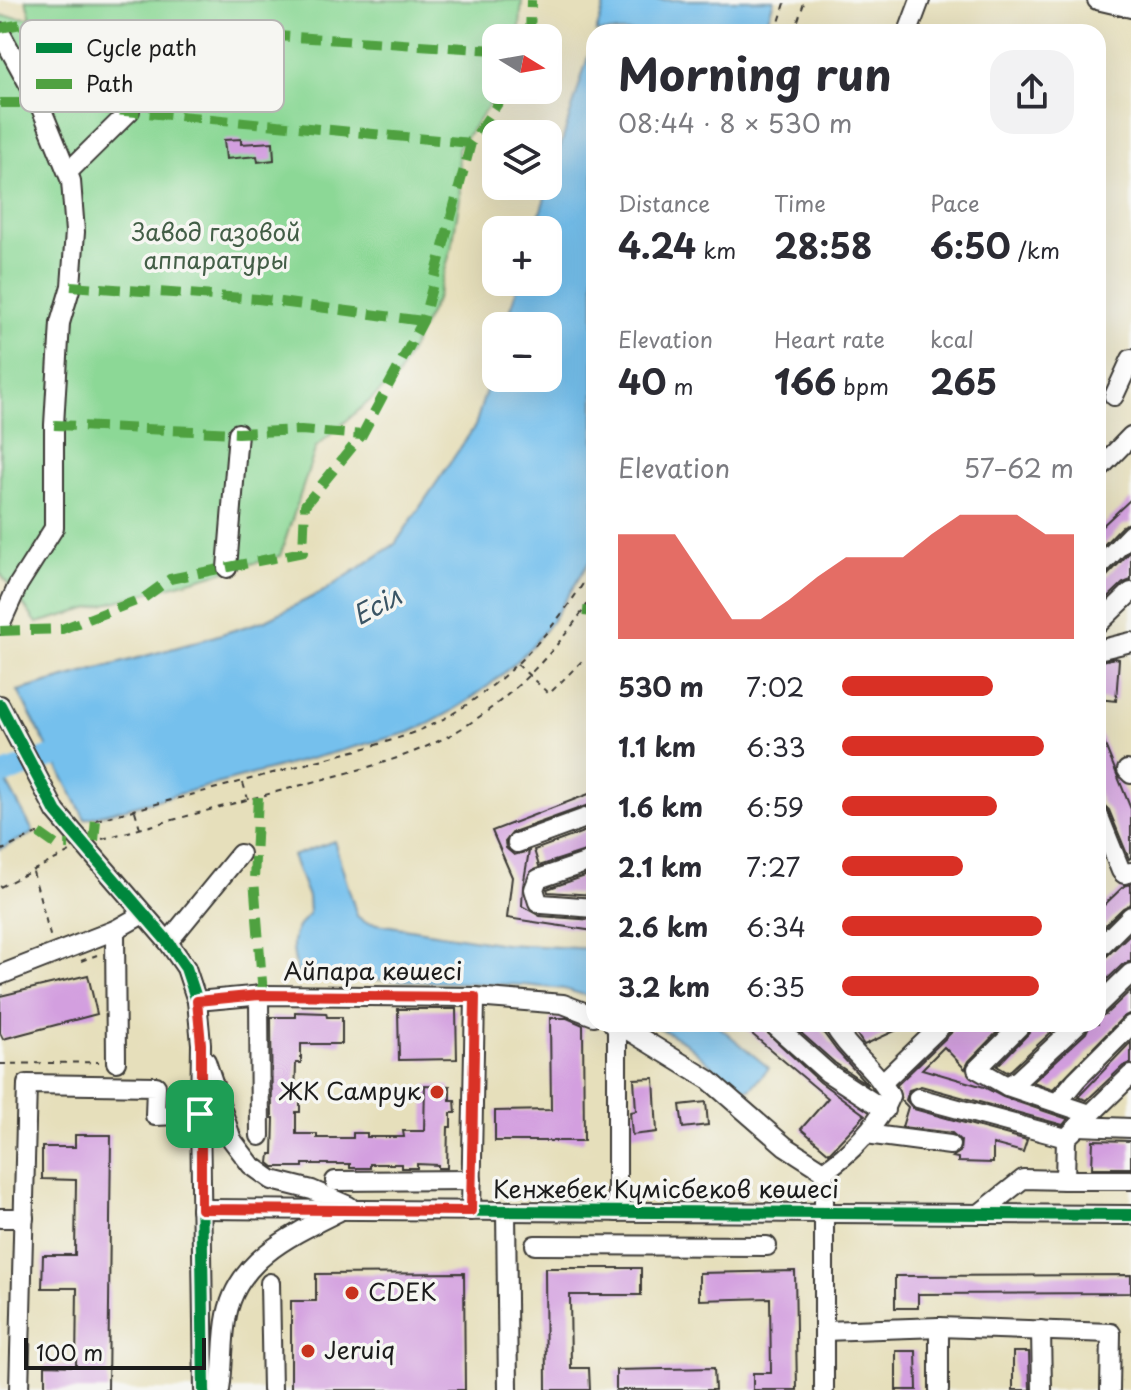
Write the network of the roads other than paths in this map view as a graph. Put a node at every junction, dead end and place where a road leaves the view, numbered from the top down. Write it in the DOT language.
graph roads {
  1 [pos="920,0"];
  2 [pos="1097,0"];
  3 [pos="1131,8"];
  4 [pos="911,24"];
  5 [pos="0,32"];
  6 [pos="20,68"];
  7 [pos="43,112"];
  8 [pos="129,112"];
  9 [pos="68,172"];
  10 [pos="1131,359"];
  11 [pos="1114,396"];
  12 [pos="238,433"];
  13 [pos="1131,436"];
  14 [pos="1106,462"];
  15 [pos="1131,534"];
  16 [pos="1106,560"];
  17 [pos="227,568"];
  18 [pos="1131,592"];
  19 [pos="1106,616"];
  20 [pos="0,625"];
  21 [pos="1131,642"];
  22 [pos="1106,648"];
  23 [pos="0,705"];
  24 [pos="586,818"];
  25 [pos="1106,834"];
  26 [pos="517,843"];
  27 [pos="240,854"];
  28 [pos="586,863"];
  29 [pos="1131,872"];
  30 [pos="586,907"];
  31 [pos="143,914"];
  32 [pos="1131,916"];
  33 [pos="115,930"];
  34 [pos="1106,941"];
  35 [pos="168,942"];
  36 [pos="1131,973"];
  37 [pos="0,975"];
  38 [pos="259,995"];
  39 [pos="475,997"];
  40 [pos="1106,997"];
  41 [pos="197,1001"];
  42 [pos="586,1013"];
  43 [pos="1131,1025"];
  44 [pos="615,1032"];
  45 [pos="627,1032"];
  46 [pos="782,1032"];
  47 [pos="839,1032"];
  48 [pos="935,1032"];
  49 [pos="1014,1032"];
  50 [pos="1069,1032"];
  51 [pos="201,1044"];
  52 [pos="116,1062"];
  53 [pos="1131,1075"];
  54 [pos="883,1082"];
  55 [pos="1007,1086"];
  56 [pos="918,1098"];
  57 [pos="1058,1102"];
  58 [pos="885,1110"];
  59 [pos="200,1114"];
  60 [pos="1078,1126"];
  61 [pos="1131,1128"];
  62 [pos="866,1134"];
  63 [pos="260,1136"];
  64 [pos="950,1145"];
  65 [pos="824,1171"];
  66 [pos="399,1180"];
  67 [pos="472,1180"];
  68 [pos="1065,1180"];
  69 [pos="1131,1180"];
  70 [pos="335,1181"];
  71 [pos="201,1209"];
  72 [pos="351,1210"];
  73 [pos="399,1210"];
  74 [pos="471,1211"];
  75 [pos="506,1211"];
  76 [pos="589,1212"];
  77 [pos="617,1212"];
  78 [pos="675,1212"];
  79 [pos="823,1213"];
  80 [pos="979,1214"];
  81 [pos="1131,1215"];
  82 [pos="0,1218"];
  83 [pos="24,1218"];
  84 [pos="535,1245"];
  85 [pos="589,1245"];
  86 [pos="674,1246"];
  87 [pos="767,1246"];
  88 [pos="270,1283"];
  89 [pos="939,1327"];
  90 [pos="1041,1330"];
  91 [pos="824,1331"];
  92 [pos="1131,1377"];
  93 [pos="1110,1384"];
  94 [pos="19,1390"];
  95 [pos="204,1390"];
  96 [pos="220,1390"];
  97 [pos="272,1390"];
  98 [pos="508,1390"];
  99 [pos="824,1390"];
  100 [pos="939,1390"];
  101 [pos="1042,1390"];
  1 -- 4 [label="street"];
  2 -- 3 [label="street"];
  5 -- 6 [label="street"];
  7 -- 9 [label="street"];
  8 -- 9 [label="street"];
  9 -- 20 [label="street"];
  10 -- 11 [label="street"];
  12 -- 17 [label="street"];
  13 -- 14 [label="street"];
  15 -- 16 [label="street"];
  18 -- 19 [label="street"];
  21 -- 22 [label="street"];
  23 -- 31 [label="street"];
  24 -- 26 [label="street"];
  25 -- 29 [label="street"];
  27 -- 35 [label="street"];
  28 -- 30 [label="street"];
  31 -- 33 [label="street"];
  31 -- 35 [label="street"];
  32 -- 34 [label="street"];
  33 -- 37 [label="street"];
  33 -- 52 [label="street"];
  35 -- 41 [label="street"];
  36 -- 40 [label="street"];
  38 -- 39 [label="street, Айпара көшесі"];
  38 -- 41 [label="street, Айпара көшесі"];
  38 -- 63 [label="street"];
  39 -- 42 [label="street, Айпара көшесі"];
  39 -- 67 [label="street"];
  41 -- 51 [label="street"];
  43 -- 57 [label="street"];
  44 -- 77 [label="street"];
  45 -- 65 [label="street"];
  46 -- 58 [label="street"];
  47 -- 54 [label="street"];
  48 -- 54 [label="street"];
  49 -- 55 [label="street"];
  50 -- 55 [label="street"];
  51 -- 59 [label="street"];
  51 -- 72 [label="street"];
  53 -- 60 [label="street"];
  54 -- 58 [label="street"];
  55 -- 57 [label="street"];
  56 -- 60 [label="street"];
  57 -- 60 [label="street"];
  58 -- 62 [label="street"];
  59 -- 71 [label="street"];
  59 -- 83 [label="street"];
  60 -- 61 [label="street"];
  60 -- 68 [label="street"];
  62 -- 64 [label="street"];
  62 -- 65 [label="street"];
  65 -- 79 [label="street"];
  66 -- 67 [label="street"];
  66 -- 70 [label="street"];
  66 -- 73 [label="street"];
  67 -- 74 [label="street"];
  68 -- 69 [label="street"];
  68 -- 80 [label="street"];
  71 -- 72 [label="street, Кенжебек Күмісбеков көшесі"];
  71 -- 95 [label="street"];
  72 -- 73 [label="street, Кенжебек Күмісбеков көшесі"];
  72 -- 96 [label="street"];
  73 -- 74 [label="street, Кенжебек Күмісбеков көшесі"];
  74 -- 75 [label="street, Кенжебек Күмісбеков көшесі"];
  75 -- 76 [label="street, Кенжебек Күмісбеков көшесі"];
  75 -- 98 [label="street"];
  76 -- 77 [label="street, Кенжебек Күмісбеков көшесі"];
  76 -- 85 [label="street"];
  77 -- 78 [label="street, Кенжебек Күмісбеков көшесі"];
  78 -- 79 [label="street, Кенжебек Күмісбеков көшесі"];
  78 -- 86 [label="street"];
  79 -- 80 [label="street, Кенжебек Күмісбеков көшесі"];
  79 -- 91 [label="street"];
  80 -- 81 [label="street, Кенжебек Күмісбеков көшесі"];
  82 -- 83 [label="street"];
  83 -- 94 [label="street"];
  84 -- 85 [label="street"];
  85 -- 86 [label="street"];
  86 -- 87 [label="street"];
  88 -- 97 [label="street"];
  89 -- 90 [label="street"];
  89 -- 91 [label="street"];
  89 -- 100 [label="street"];
  90 -- 93 [label="street"];
  90 -- 101 [label="street"];
  91 -- 99 [label="street"];
  92 -- 93 [label="street"];
}
